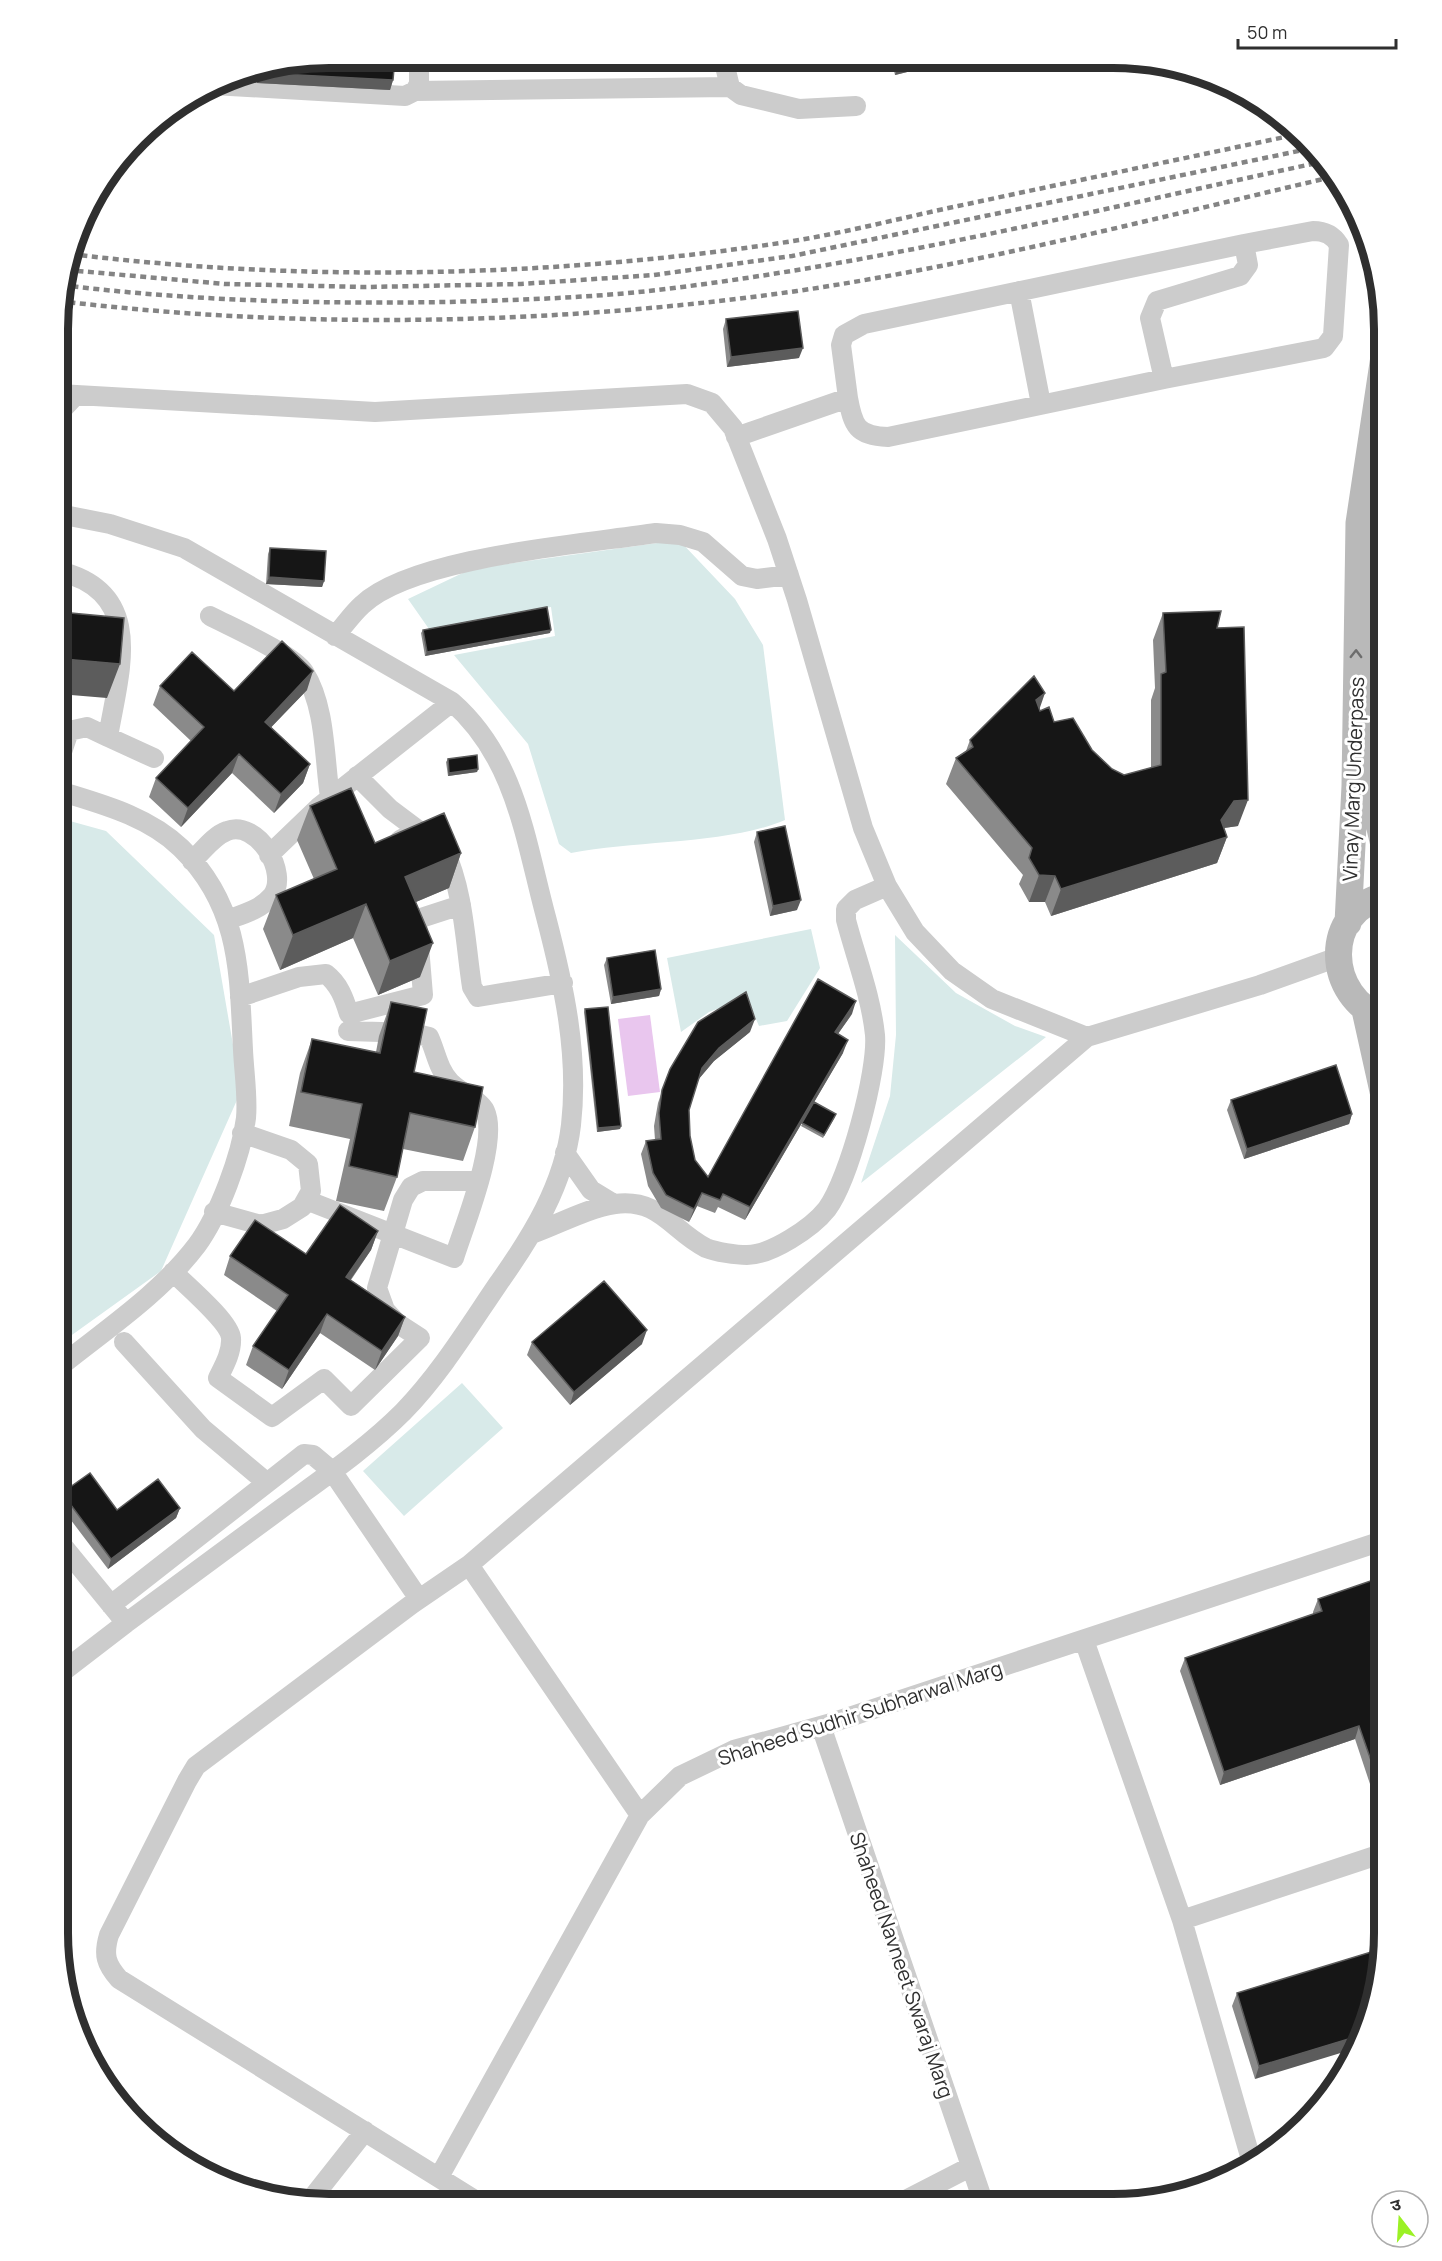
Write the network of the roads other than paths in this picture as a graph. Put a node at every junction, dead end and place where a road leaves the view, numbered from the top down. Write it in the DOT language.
graph roads {
  1 [pos="419,68"];
  2 [pos="725,68"];
  3 [pos="232,86"];
  4 [pos="730,87"];
  5 [pos="415,92"];
  6 [pos="855,106"];
  7 [pos="1244,244"];
  8 [pos="1019,291"];
  9 [pos="1164,379"];
  10 [pos="68,394"];
  11 [pos="848,398"];
  12 [pos="1041,404"];
  13 [pos="1374,423"];
  14 [pos="736,436"];
  15 [pos="68,516"];
  16 [pos="68,575"];
  17 [pos="789,575"];
  18 [pos="210,616"];
  19 [pos="336,636"];
  20 [pos="452,702"];
  21 [pos="68,734"];
  22 [pos="108,737"];
  23 [pos="154,758"];
  24 [pos="357,776"];
  25 [pos="68,794"];
  26 [pos="330,797"];
  27 [pos="350,820"];
  28 [pos="418,830"];
  29 [pos="380,847"];
  30 [pos="269,855"];
  31 [pos="192,861"];
  32 [pos="887,886"];
  33 [pos="1374,902"];
  34 [pos="461,905"];
  35 [pos="228,920"];
  36 [pos="1348,923"];
  37 [pos="1338,957"];
  38 [pos="563,982"];
  39 [pos="240,997"];
  40 [pos="1374,1013"];
  41 [pos="348,1022"];
  42 [pos="1087,1037"];
  43 [pos="346,1051"];
  44 [pos="242,1133"];
  45 [pos="565,1153"];
  46 [pos="478,1181"];
  47 [pos="306,1200"];
  48 [pos="614,1204"];
  49 [pos="214,1212"];
  50 [pos="534,1233"];
  51 [pos="395,1234"];
  52 [pos="173,1272"];
  53 [pos="124,1342"];
  54 [pos="68,1360"];
  55 [pos="332,1472"];
  56 [pos="266,1482"];
  57 [pos="1374,1543"];
  58 [pos="68,1557"];
  59 [pos="469,1565"];
  60 [pos="419,1599"];
  61 [pos="111,1605"];
  62 [pos="126,1623"];
  63 [pos="1084,1640"];
  64 [pos="68,1668"];
  65 [pos="821,1726"];
  66 [pos="640,1815"];
  67 [pos="1374,1855"];
  68 [pos="1182,1920"];
  69 [pos="365,2131"];
  70 [pos="1250,2154"];
  71 [pos="970,2167"];
  72 [pos="439,2177"];
  73 [pos="316,2193"];
  74 [pos="466,2194"];
  75 [pos="918,2194"];
  76 [pos="980,2194"];
  1 -- 5 [label="street"];
  2 -- 4 [label="street"];
  3 -- 5 [label="street"];
  4 -- 5 [label="street"];
  4 -- 6 [label="street"];
  7 -- 8 [label="street"];
  7 -- 9 [label="street"];
  7 -- 9 [label="street"];
  8 -- 11 [label="street"];
  8 -- 12 [label="street"];
  9 -- 12 [label="street"];
  10 -- 14 [label="street"];
  11 -- 12 [label="street"];
  11 -- 14 [label="street"];
  36 -- 13 [label="main road, Vinay Marg Underpass, one-way"];
  14 -- 17 [label="street"];
  15 -- 19 [label="street"];
  16 -- 22 [label="street"];
  17 -- 19 [label="street"];
  17 -- 32 [label="street"];
  18 -- 26 [label="street"];
  19 -- 20 [label="street"];
  20 -- 24 [label="street"];
  20 -- 38 [label="street"];
  21 -- 22 [label="street"];
  22 -- 23 [label="street"];
  24 -- 26 [label="street"];
  24 -- 28 [label="street"];
  25 -- 31 [label="street"];
  26 -- 27 [label="street"];
  26 -- 30 [label="street"];
  28 -- 29 [label="street"];
  28 -- 34 [label="street"];
  30 -- 31 [label="street"];
  30 -- 35 [label="street"];
  31 -- 35 [label="street"];
  32 -- 42 [label="street"];
  32 -- 48 [label="street"];
  33 -- 36 [label="main road"];
  34 -- 38 [label="street"];
  34 -- 41 [label="street"];
  35 -- 39 [label="street"];
  36 -- 37 [label="main road, Vinay Marg Underpass"];
  37 -- 40 [label="main road"];
  37 -- 42 [label="street"];
  38 -- 45 [label="street"];
  39 -- 41 [label="street"];
  39 -- 44 [label="street"];
  41 -- 43 [label="street"];
  41 -- 46 [label="street"];
  42 -- 59 [label="street"];
  44 -- 47 [label="street"];
  44 -- 49 [label="street"];
  45 -- 48 [label="street"];
  45 -- 50 [label="street"];
  46 -- 51 [label="street"];
  46 -- 51 [label="street"];
  47 -- 49 [label="street"];
  47 -- 51 [label="street"];
  48 -- 50 [label="street"];
  49 -- 52 [label="street"];
  50 -- 55 [label="street"];
  51 -- 52 [label="street"];
  52 -- 54 [label="street"];
  53 -- 56 [label="street"];
  55 -- 56 [label="street"];
  55 -- 60 [label="street"];
  55 -- 62 [label="street"];
  56 -- 61 [label="street"];
  57 -- 63 [label="street, Shaheed Sudhir Subharwal Marg"];
  58 -- 61 [label="street"];
  59 -- 60 [label="street"];
  59 -- 66 [label="street"];
  60 -- 69 [label="street"];
  61 -- 62 [label="street"];
  62 -- 64 [label="street"];
  63 -- 65 [label="street, Shaheed Sudhir Subharwal Marg"];
  63 -- 68 [label="street"];
  65 -- 66 [label="street, Shaheed Sudhir Subharwal Marg"];
  65 -- 71 [label="street, Shaheed Navneet Swaraj Marg"];
  66 -- 72 [label="street, Shaheed Sudhir Subharwal Marg"];
  67 -- 68 [label="street"];
  68 -- 70 [label="street"];
  69 -- 72 [label="street"];
  69 -- 73 [label="street"];
  71 -- 75 [label="street"];
  71 -- 76 [label="street, Shaheed Navneet Swaraj Marg"];
  72 -- 74 [label="street"];
}
